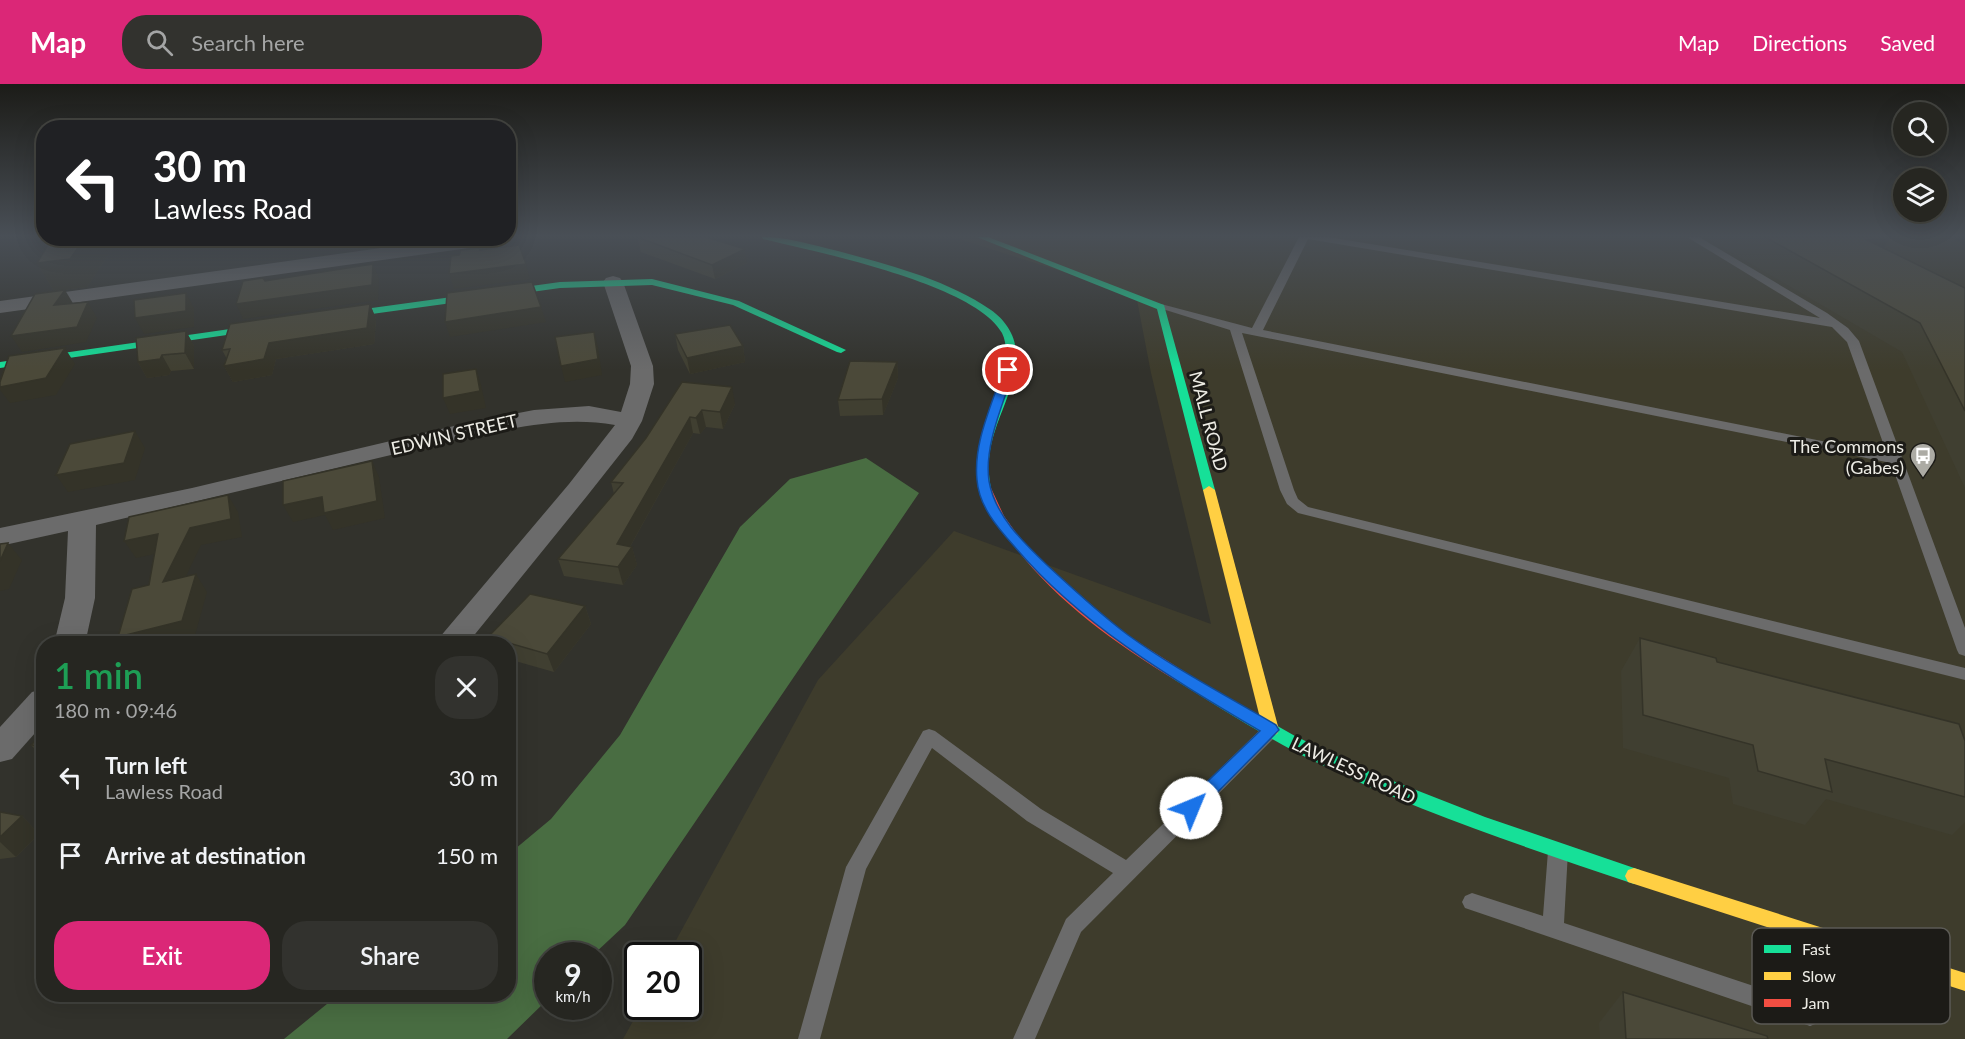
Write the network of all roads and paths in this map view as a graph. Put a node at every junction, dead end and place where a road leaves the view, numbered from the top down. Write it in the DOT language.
graph roads {
  1 [pos="184,282"];
  2 [pos="614,282"];
  3 [pos="924,282"];
  4 [pos="1094,282"];
  5 [pos="1281,282"];
  6 [pos="1580,282"];
  7 [pos="1766,282"];
  8 [pos="0,307"];
  9 [pos="1161,308"];
  10 [pos="316,319"];
  11 [pos="280,324"];
  12 [pos="1836,324"];
  13 [pos="1234,328"];
  14 [pos="1256,332"];
  15 [pos="841,350"];
  16 [pos="0,365"];
  17 [pos="630,421"];
  18 [pos="1895,460"];
  19 [pos="82,519"];
  20 [pos="0,537"];
  21 [pos="72,636"];
  22 [pos="456,636"];
  23 [pos="1965,650"];
  24 [pos="1965,674"];
  25 [pos="36,710"];
  26 [pos="1271,730"];
  27 [pos="0,749"];
  28 [pos="1558,850"];
  29 [pos="1127,871"];
  30 [pos="1472,902"];
  31 [pos="1777,922"];
  32 [pos="1553,928"];
  33 [pos="1779,928"];
  34 [pos="1796,928"];
  35 [pos="1950,977"];
  36 [pos="1965,982"];
  37 [pos="1752,995"];
  38 [pos="809,1039"];
  39 [pos="1024,1039"];
  1 -- 8 [label="street"];
  2 -- 10 [label="street"];
  2 -- 15 [label="street"];
  2 -- 17 [label="street"];
  3 -- 26 [label="street, LAWLESS ROAD"];
  4 -- 9 [label="street"];
  5 -- 14 [label="lane"];
  6 -- 12 [label="lane"];
  7 -- 12 [label="lane"];
  9 -- 13 [label="lane"];
  9 -- 26 [label="street, MALL ROAD"];
  11 -- 16 [label="street"];
  12 -- 18 [label="lane"];
  13 -- 14 [label="lane"];
  13 -- 24 [label="lane"];
  14 -- 18 [label="lane"];
  17 -- 19 [label="street, EDWIN STREET"];
  17 -- 22 [label="street"];
  18 -- 23 [label="lane"];
  19 -- 20 [label="street, EDWIN STREET"];
  19 -- 21 [label="street"];
  25 -- 27 [label="street"];
  26 -- 28 [label="street, LAWLESS ROAD"];
  26 -- 29 [label="lane"];
  28 -- 31 [label="street, LAWLESS ROAD"];
  28 -- 32 [label="lane"];
  29 -- 38 [label="lane"];
  29 -- 39 [label="lane"];
  30 -- 32 [label="lane"];
  31 -- 33 [label="lane"];
  31 -- 34 [label="street, LAWLESS ROAD"];
  32 -- 37 [label="lane"];
  35 -- 36 [label="street, LAWLESS ROAD"];
}
